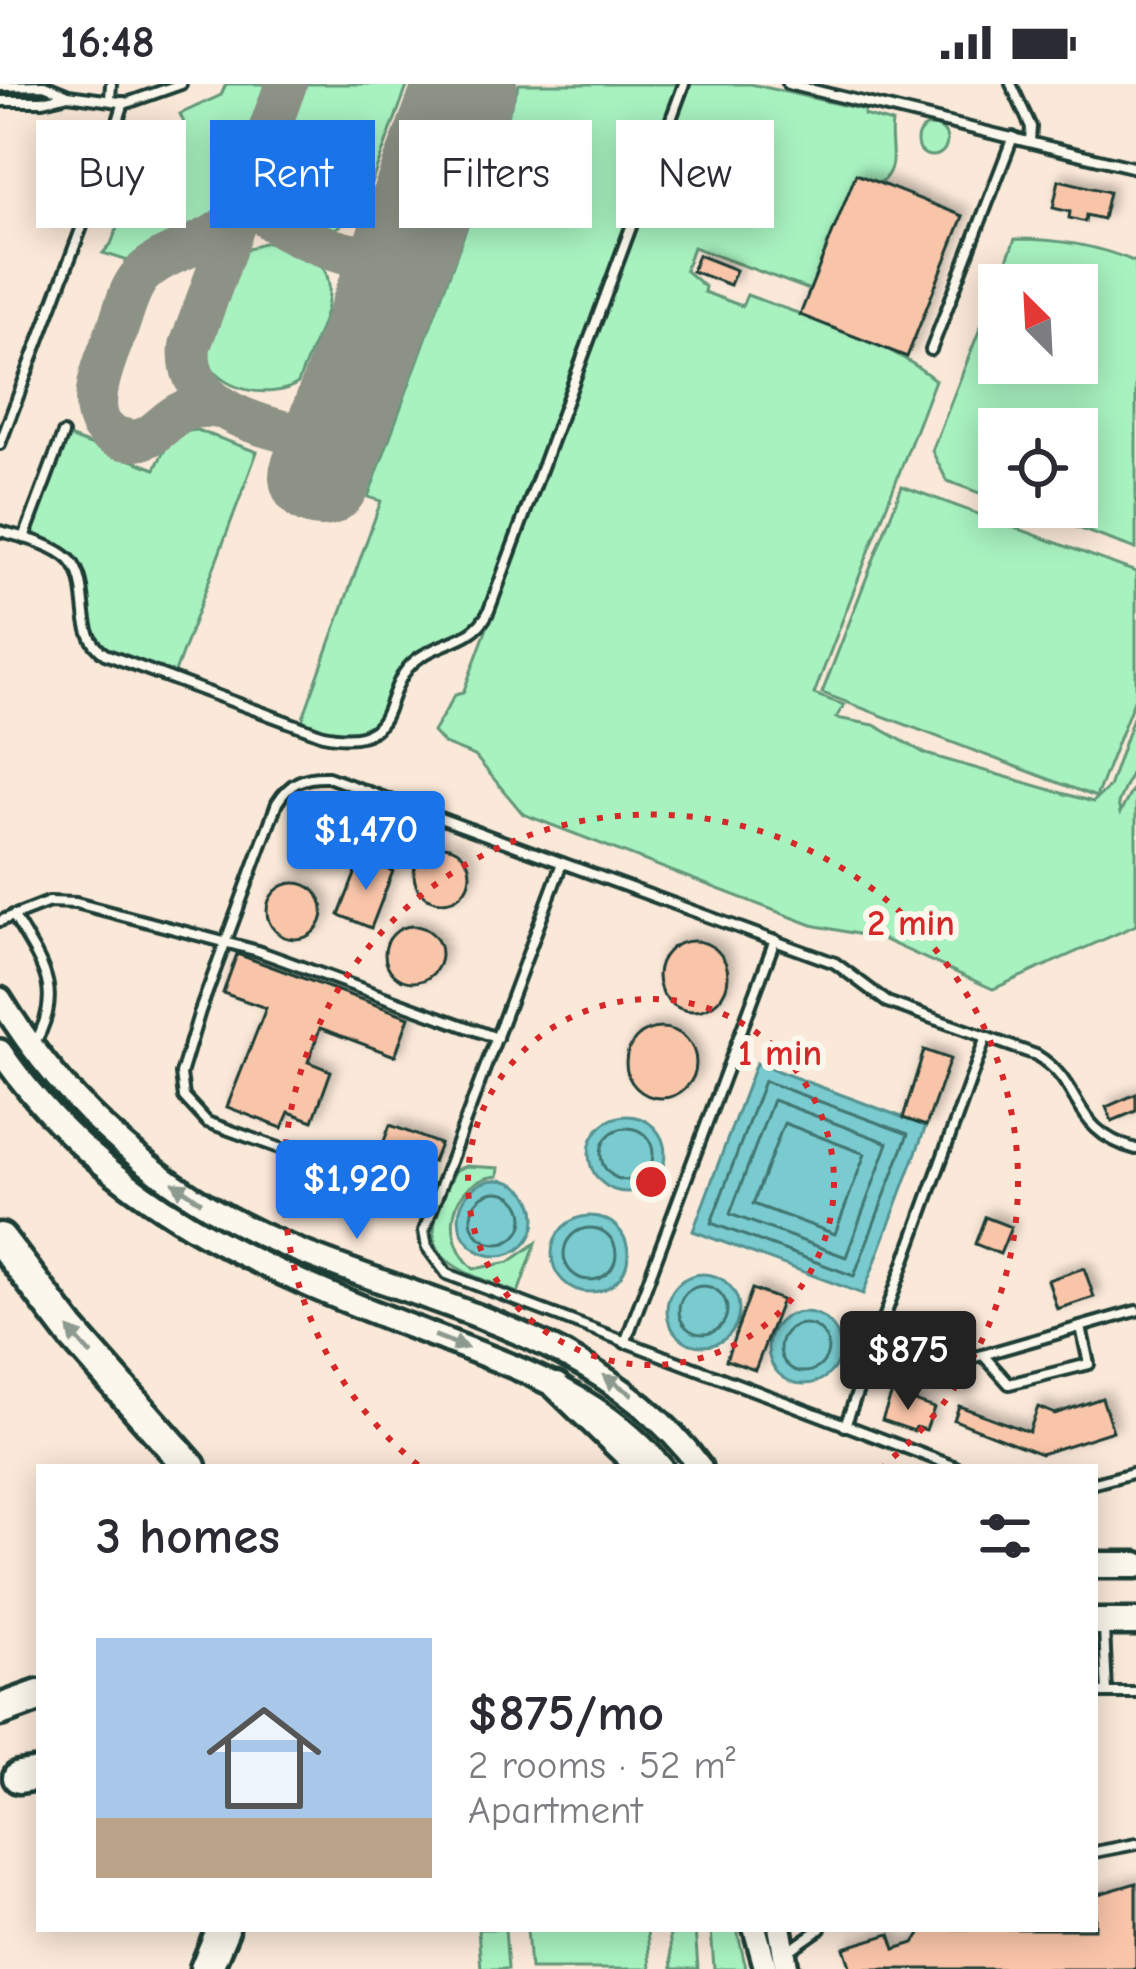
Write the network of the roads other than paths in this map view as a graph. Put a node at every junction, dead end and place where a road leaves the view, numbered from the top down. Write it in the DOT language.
graph roads {
  1 [pos="111,84"];
  2 [pos="181,84"];
  3 [pos="684,84"];
  4 [pos="788,84"];
  5 [pos="1011,84"];
  6 [pos="0,86"];
  7 [pos="68,89"];
  8 [pos="159,89"];
  9 [pos="110,99"];
  10 [pos="0,101"];
  11 [pos="124,102"];
  12 [pos="1013,136"];
  13 [pos="1030,141"];
  14 [pos="1136,168"];
  15 [pos="931,350"];
  16 [pos="63,434"];
  17 [pos="0,444"];
  18 [pos="0,531"];
  19 [pos="24,538"];
  20 [pos="562,862"];
  21 [pos="13,915"];
  22 [pos="0,921"];
  23 [pos="775,940"];
  24 [pos="228,944"];
  25 [pos="0,999"];
  26 [pos="986,1037"];
  27 [pos="497,1038"];
  28 [pos="33,1048"];
  29 [pos="0,1051"];
  30 [pos="1136,1149"];
  31 [pos="434,1204"];
  32 [pos="0,1239"];
  33 [pos="1136,1312"];
  34 [pos="1081,1327"];
  35 [pos="625,1343"];
  36 [pos="983,1354"];
  37 [pos="867,1366"];
  38 [pos="114,1381"];
  39 [pos="556,1385"];
  40 [pos="845,1426"];
  41 [pos="158,1464"];
  42 [pos="187,1464"];
  43 [pos="637,1464"];
  44 [pos="659,1464"];
  45 [pos="698,1464"];
  46 [pos="948,1464"];
  47 [pos="1136,1472"];
  48 [pos="1098,1483"];
  49 [pos="1098,1565"];
  50 [pos="1136,1565"];
  51 [pos="1099,1622"];
  52 [pos="1136,1622"];
  53 [pos="1136,1693"];
  54 [pos="1098,1694"];
  55 [pos="1107,1694"];
  56 [pos="36,1697"];
  57 [pos="36,1707"];
  58 [pos="0,1713"];
  59 [pos="1136,1844"];
  60 [pos="1098,1851"];
  61 [pos="757,1932"];
  62 [pos="780,1932"];
  63 [pos="817,1932"];
  64 [pos="780,1964"];
  1 -- 9 [label="lane"];
  2 -- 8 [label="lane"];
  3 -- 19 [label="lane"];
  4 -- 12 [label="lane"];
  5 -- 13 [label="lane"];
  6 -- 7 [label="lane"];
  7 -- 9 [label="lane"];
  7 -- 10 [label="lane"];
  8 -- 11 [label="lane"];
  9 -- 11 [label="lane"];
  11 -- 17 [label="lane"];
  12 -- 13 [label="lane"];
  12 -- 15 [label="lane"];
  13 -- 14 [label="lane"];
  16 -- 19 [label="lane"];
  18 -- 19 [label="lane"];
  20 -- 23 [label="lane"];
  20 -- 24 [label="lane"];
  20 -- 27 [label="lane"];
  21 -- 22 [label="lane"];
  21 -- 24 [label="lane"];
  21 -- 28 [label="lane"];
  23 -- 26 [label="lane"];
  23 -- 35 [label="lane"];
  24 -- 27 [label="lane"];
  24 -- 31 [label="lane"];
  25 -- 28 [label="street"];
  26 -- 30 [label="lane"];
  26 -- 37 [label="lane"];
  27 -- 31 [label="lane"];
  45 -- 28 [label="street, one-way"];
  29 -- 39 [label="street, one-way"];
  31 -- 35 [label="lane"];
  38 -- 32 [label="highway, one-way"];
  33 -- 34 [label="lane"];
  34 -- 36 [label="lane"];
  34 -- 36 [label="lane"];
  35 -- 40 [label="lane"];
  36 -- 37 [label="lane"];
  37 -- 40 [label="lane"];
  38 -- 41 [label="highway"];
  38 -- 42 [label="highway"];
  39 -- 43 [label="main road"];
  39 -- 44 [label="street"];
  40 -- 46 [label="lane"];
  47 -- 48 [label="lane"];
  49 -- 50 [label="main road"];
  51 -- 52 [label="main road"];
  51 -- 55 [label="lane"];
  53 -- 55 [label="lane"];
  54 -- 55 [label="lane"];
  56 -- 58 [label="highway"];
  57 -- 58 [label="main road"];
  59 -- 60 [label="lane"];
  61 -- 64 [label="street"];
  62 -- 64 [label="street"];
  63 -- 64 [label="lane"];
}
